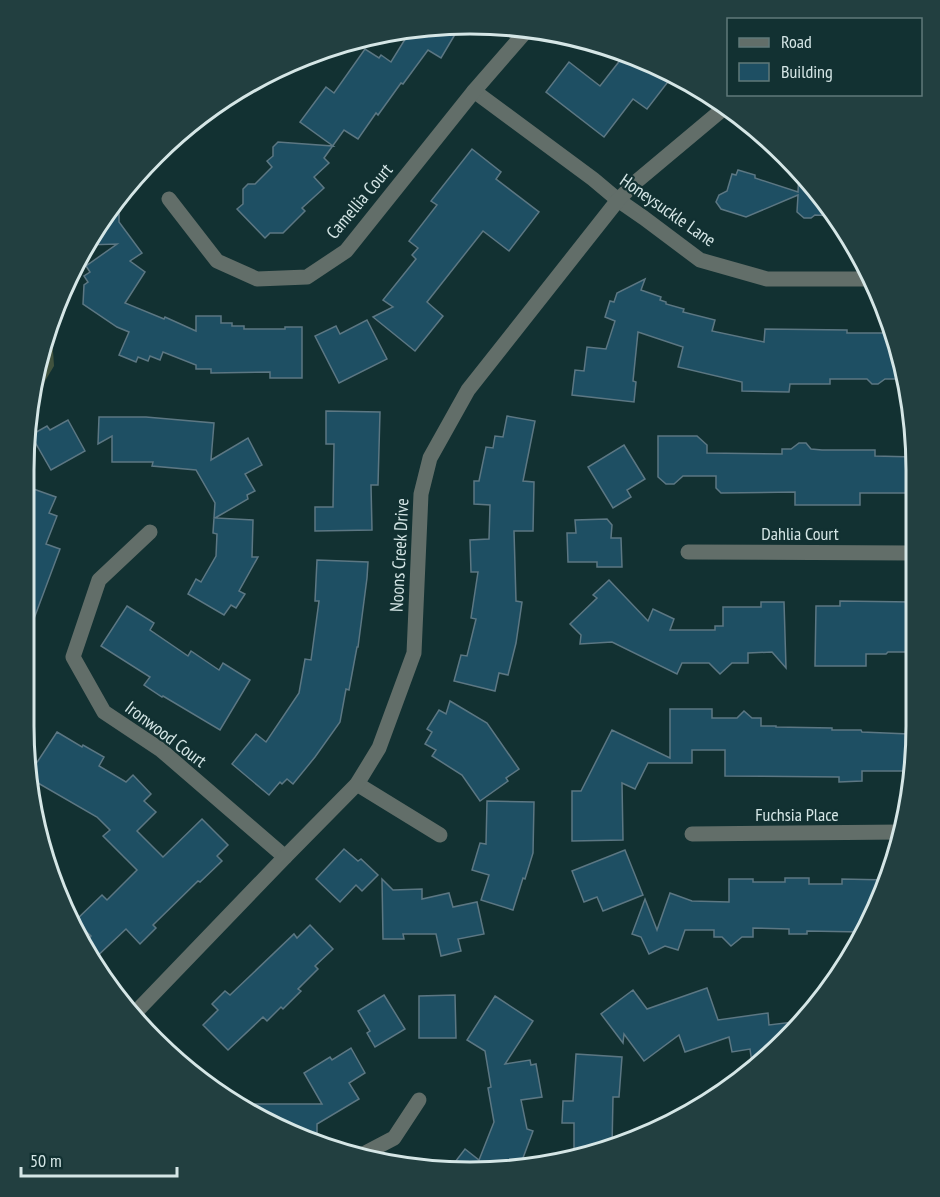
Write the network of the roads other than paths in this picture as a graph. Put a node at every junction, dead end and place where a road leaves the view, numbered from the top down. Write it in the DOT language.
graph roads {
  1 [pos="521,37"];
  2 [pos="474,91"];
  3 [pos="719,113"];
  4 [pos="169,199"];
  5 [pos="618,200"];
  6 [pos="862,279"];
  7 [pos="150,532"];
  8 [pos="688,552"];
  9 [pos="906,553"];
  10 [pos="357,784"];
  11 [pos="893,832"];
  12 [pos="692,834"];
  13 [pos="440,835"];
  14 [pos="285,856"];
  15 [pos="139,1009"];
  16 [pos="419,1100"];
  17 [pos="370,1151"];
  1 -- 2 [label="street, Camellia Court"];
  2 -- 4 [label="street, Camellia Court"];
  2 -- 5 [label="street, Honeysuckle Lane"];
  3 -- 5 [label="street, Noons Creek Drive"];
  5 -- 6 [label="street, Honeysuckle Lane"];
  5 -- 10 [label="street, Noons Creek Drive"];
  7 -- 14 [label="street, Ironwood Court"];
  8 -- 9 [label="street, Dahlia Court"];
  10 -- 13 [label="street"];
  10 -- 14 [label="street, Noons Creek Drive"];
  11 -- 12 [label="street, Fuchsia Place"];
  14 -- 15 [label="street, Noons Creek Drive"];
  16 -- 17 [label="street"];
}
